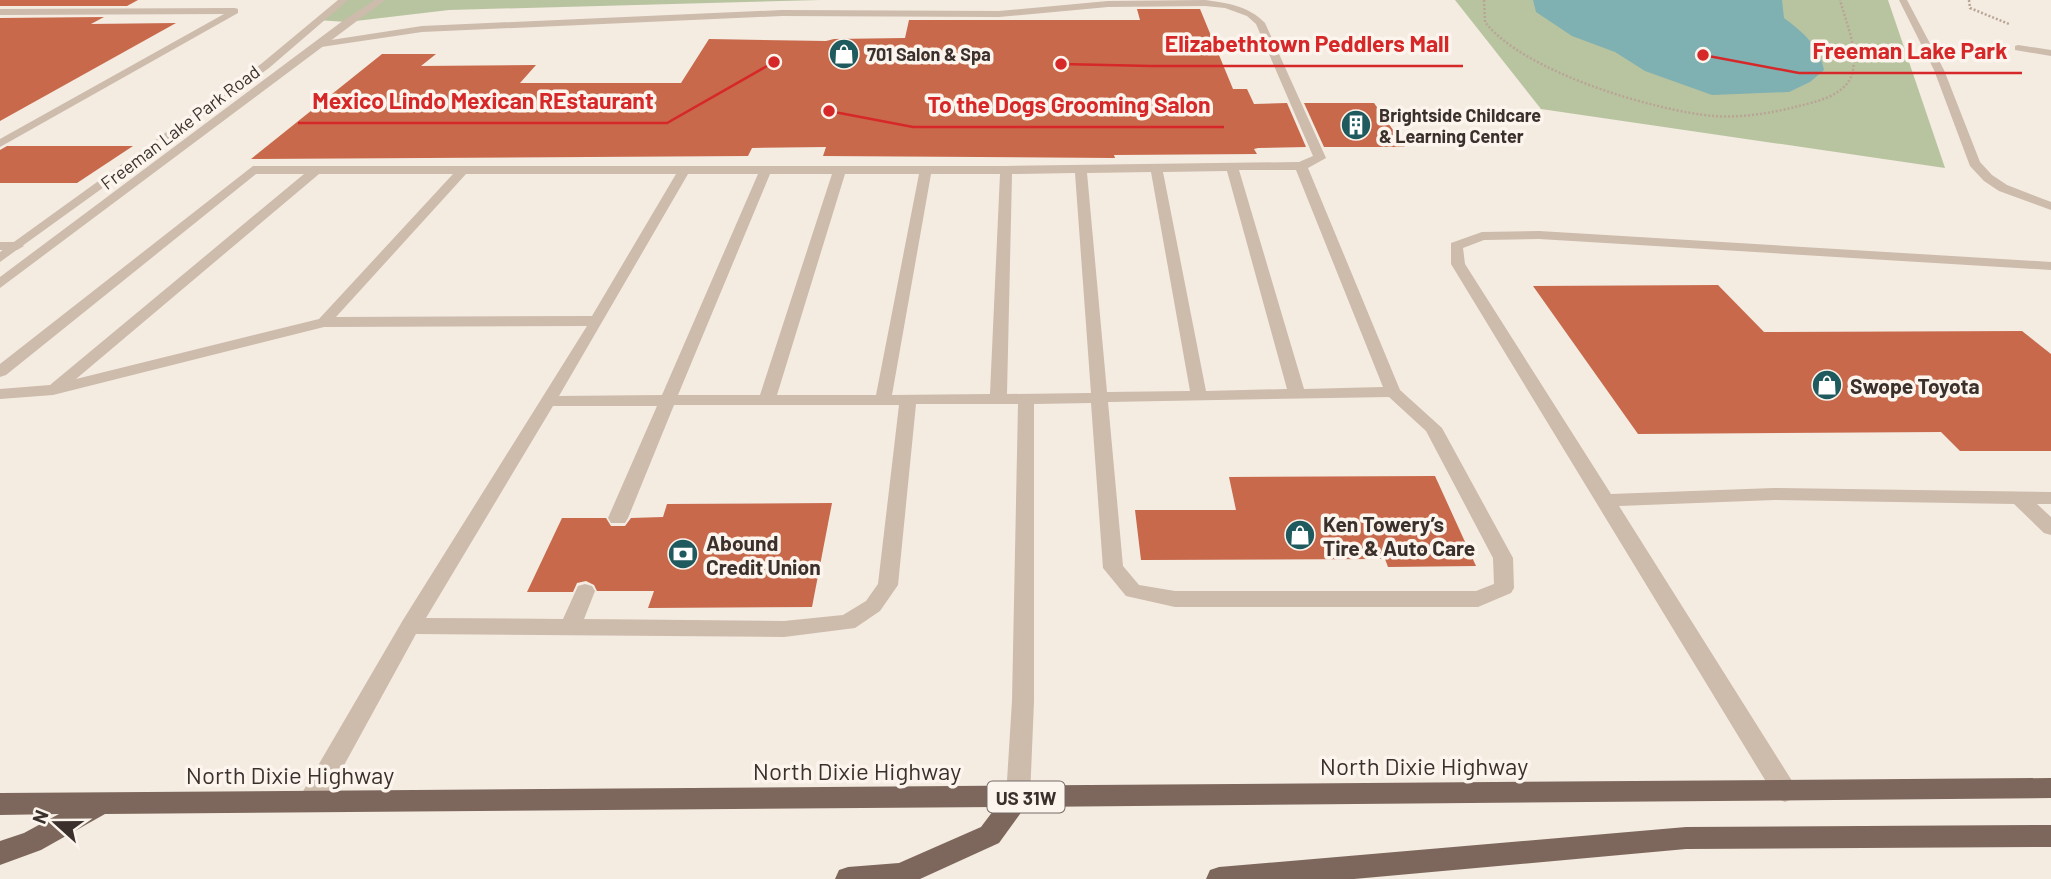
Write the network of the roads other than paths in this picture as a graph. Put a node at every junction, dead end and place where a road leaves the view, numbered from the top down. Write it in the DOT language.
graph roads {
  1 [pos="344,0"];
  2 [pos="381,0"];
  3 [pos="1903,0"];
  4 [pos="0,12"];
  5 [pos="321,44"];
  6 [pos="2018,48"];
  7 [pos="2051,53"];
  8 [pos="0,144"];
  9 [pos="1232,166"];
  10 [pos="1301,166"];
  11 [pos="1156,167"];
  12 [pos="685,168"];
  13 [pos="766,169"];
  14 [pos="840,169"];
  15 [pos="926,169"];
  16 [pos="1080,169"];
  17 [pos="316,170"];
  18 [pos="464,170"];
  19 [pos="1006,170"];
  20 [pos="2051,206"];
  21 [pos="0,246"];
  22 [pos="17,246"];
  23 [pos="0,258"];
  24 [pos="2051,267"];
  25 [pos="0,284"];
  26 [pos="597,321"];
  27 [pos="324,322"];
  28 [pos="0,372"];
  29 [pos="53,390"];
  30 [pos="1393,392"];
  31 [pos="0,394"];
  32 [pos="1297,394"];
  33 [pos="1199,396"];
  34 [pos="1097,398"];
  35 [pos="1026,399"];
  36 [pos="767,400"];
  37 [pos="883,400"];
  38 [pos="908,400"];
  39 [pos="998,400"];
  40 [pos="546,401"];
  41 [pos="667,401"];
  42 [pos="2018,497"];
  43 [pos="2051,498"];
  44 [pos="1606,500"];
  45 [pos="618,518"];
  46 [pos="2051,528"];
  47 [pos="584,592"];
  48 [pos="410,626"];
  49 [pos="569,627"];
  50 [pos="2051,788"];
  51 [pos="1785,791"];
  52 [pos="1018,797"];
  53 [pos="311,801"];
  54 [pos="102,803"];
  55 [pos="0,804"];
  56 [pos="2051,836"];
  57 [pos="0,853"];
  58 [pos="848,879"];
  59 [pos="1219,879"];
  1 -- 22 [label="street, Freeman Lake Park Road"];
  2 -- 5 [label="street, Freeman Lake Park Road"];
  3 -- 20 [label="street"];
  4 -- 8 [label="street"];
  5 -- 10 [label="street"];
  5 -- 25 [label="street, Freeman Lake Park Road"];
  6 -- 7 [label="street"];
  9 -- 10 [label="street"];
  9 -- 11 [label="street"];
  9 -- 32 [label="street"];
  10 -- 30 [label="street"];
  11 -- 16 [label="street"];
  11 -- 33 [label="street"];
  12 -- 13 [label="street"];
  12 -- 18 [label="street"];
  12 -- 26 [label="street"];
  13 -- 14 [label="street"];
  13 -- 41 [label="street"];
  14 -- 15 [label="street"];
  14 -- 36 [label="street"];
  15 -- 19 [label="street"];
  15 -- 37 [label="street"];
  16 -- 19 [label="street"];
  16 -- 34 [label="street"];
  17 -- 18 [label="street"];
  17 -- 28 [label="street"];
  17 -- 29 [label="street"];
  18 -- 27 [label="street"];
  19 -- 39 [label="street"];
  21 -- 22 [label="street"];
  22 -- 23 [label="street, Freeman Lake Park Road"];
  24 -- 44 [label="street"];
  26 -- 27 [label="street"];
  26 -- 40 [label="street"];
  27 -- 29 [label="street"];
  29 -- 31 [label="street"];
  30 -- 32 [label="street"];
  30 -- 34 [label="street"];
  32 -- 33 [label="street"];
  33 -- 34 [label="street"];
  34 -- 35 [label="street"];
  35 -- 39 [label="street"];
  35 -- 52 [label="street"];
  36 -- 37 [label="street"];
  36 -- 41 [label="street"];
  37 -- 38 [label="street"];
  38 -- 39 [label="street"];
  38 -- 49 [label="street"];
  40 -- 41 [label="street"];
  40 -- 48 [label="street"];
  41 -- 45 [label="street"];
  42 -- 43 [label="street"];
  42 -- 44 [label="street"];
  42 -- 46 [label="street"];
  44 -- 51 [label="street"];
  47 -- 49 [label="street"];
  48 -- 49 [label="street"];
  48 -- 53 [label="street"];
  50 -- 51 [label="main road, North Dixie Highway / US 31W"];
  51 -- 52 [label="main road, North Dixie Highway / US 31W"];
  52 -- 53 [label="main road, North Dixie Highway / US 31W"];
  52 -- 58 [label="main road"];
  53 -- 54 [label="main road, North Dixie Highway / US 31W"];
  54 -- 55 [label="main road, North Dixie Highway / US 31W"];
  54 -- 57 [label="main road"];
  56 -- 59 [label="main road"];
}
